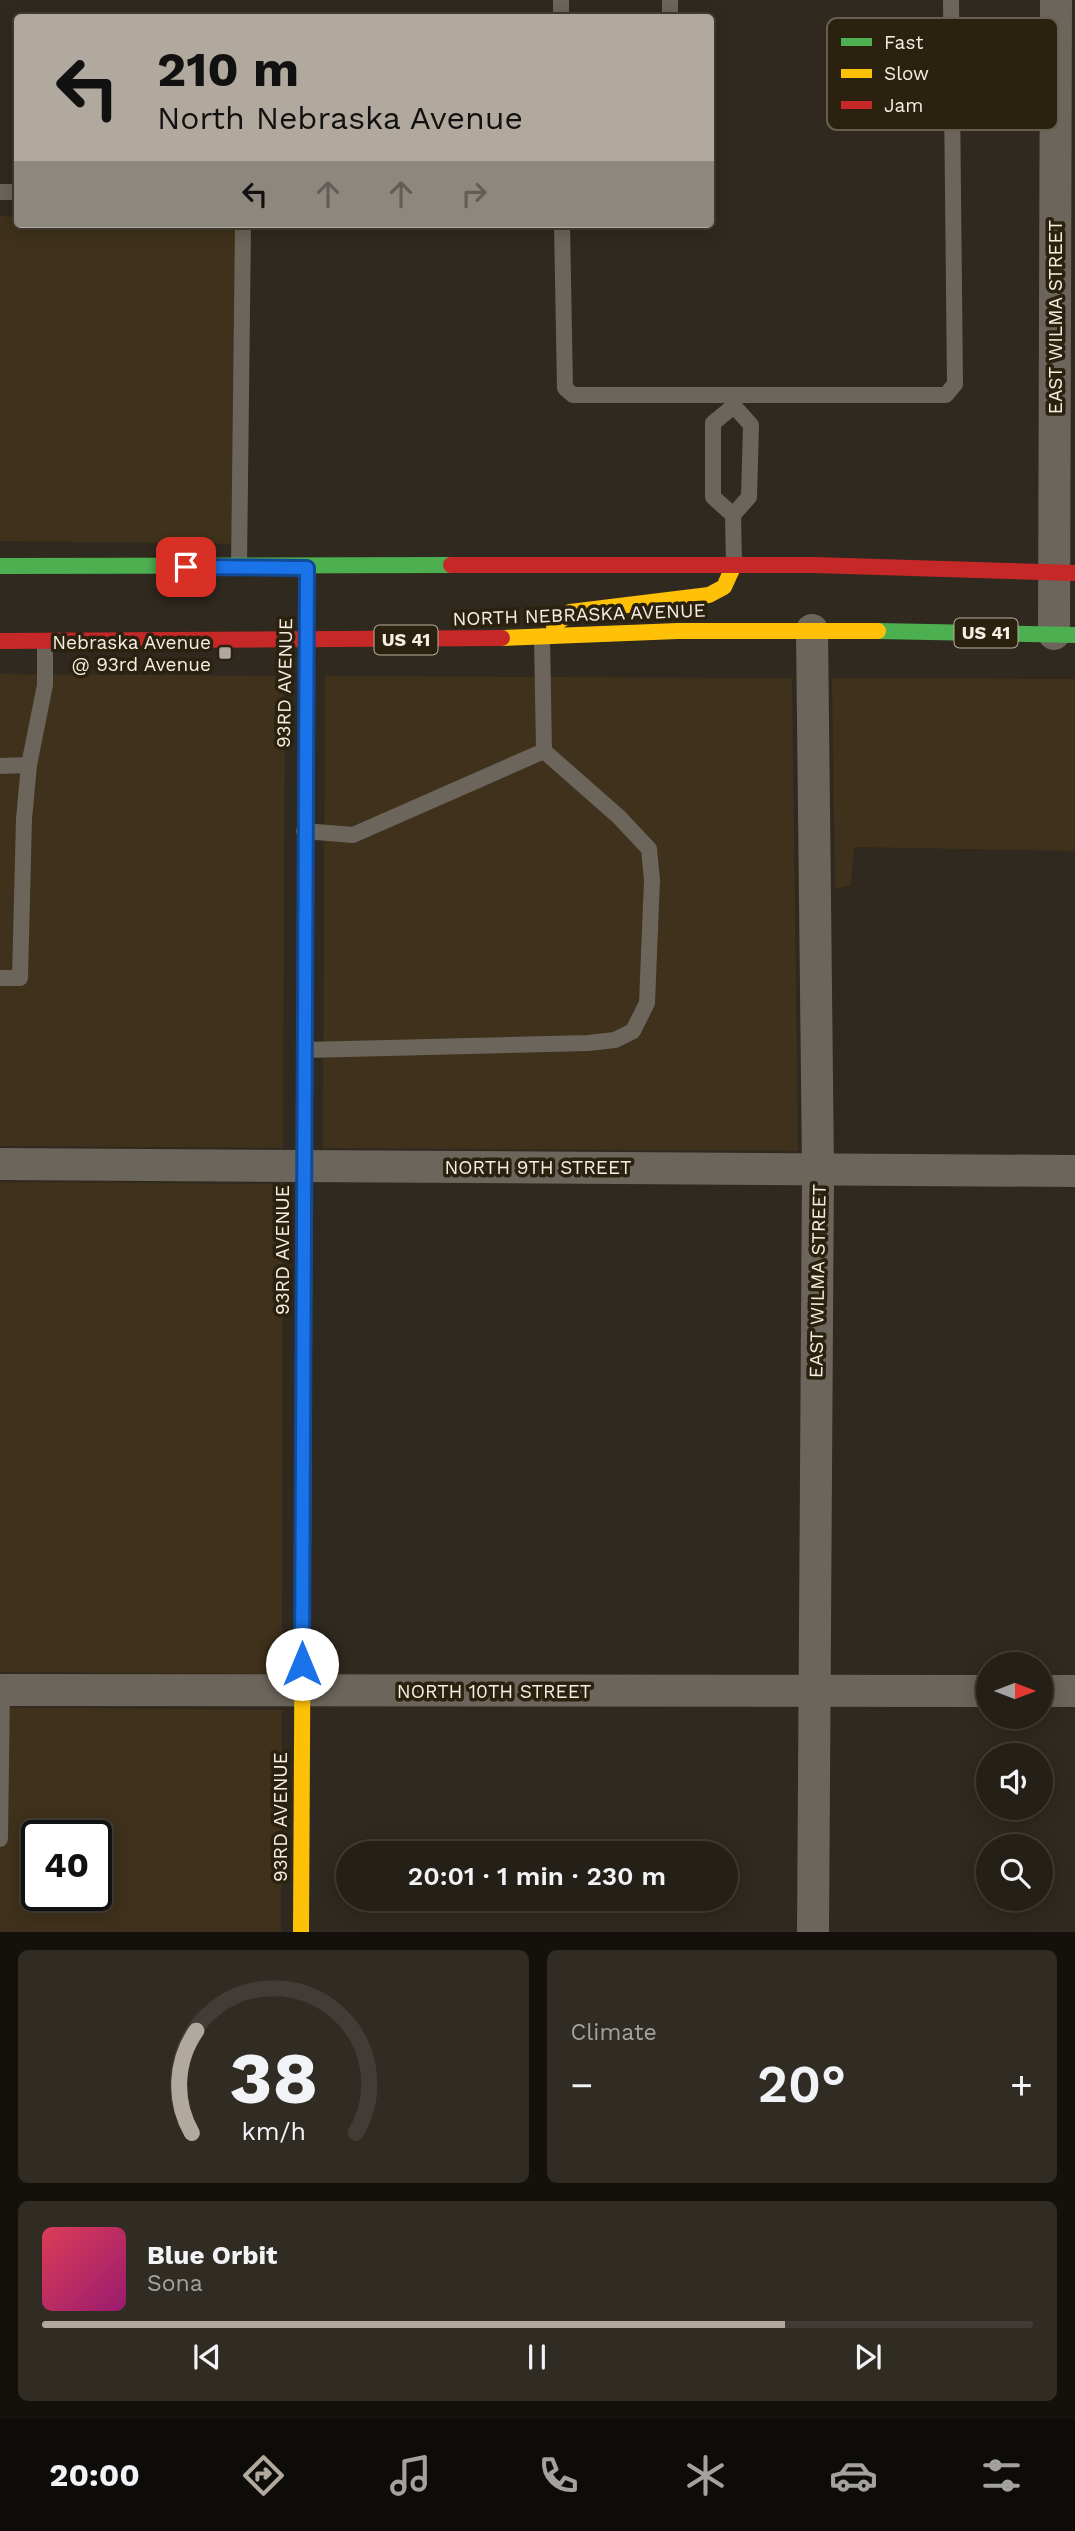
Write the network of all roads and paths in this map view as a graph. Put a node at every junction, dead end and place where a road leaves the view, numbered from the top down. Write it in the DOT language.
graph roads {
  1 [pos="951,0"];
  2 [pos="1056,0"];
  3 [pos="951,18"];
  4 [pos="1056,18"];
  5 [pos="1058,127"];
  6 [pos="952,130"];
  7 [pos="243,228"];
  8 [pos="562,228"];
  9 [pos="734,400"];
  10 [pos="733,515"];
  11 [pos="734,565"];
  12 [pos="0,566"];
  13 [pos="239,567"];
  14 [pos="307,568"];
  15 [pos="1065,573"];
  16 [pos="812,630"];
  17 [pos="1065,635"];
  18 [pos="542,636"];
  19 [pos="0,641"];
  20 [pos="45,641"];
  21 [pos="306,641"];
  22 [pos="544,751"];
  23 [pos="29,765"];
  24 [pos="0,766"];
  25 [pos="304,831"];
  26 [pos="0,978"];
  27 [pos="304,1050"];
  28 [pos="0,1164"];
  29 [pos="303,1166"];
  30 [pos="818,1169"];
  31 [pos="1075,1171"];
  32 [pos="1,1690"];
  33 [pos="812,1690"];
  34 [pos="976,1690"];
  35 [pos="1054,1690"];
  36 [pos="1075,1690"];
  37 [pos="302,1692"];
  38 [pos="0,1839"];
  39 [pos="301,1932"];
  40 [pos="813,1932"];
  1 -- 3 [label="lane"];
  2 -- 4 [label="street, EAST WILMA STREET"];
  5 -- 15 [label="street, EAST WILMA STREET"];
  6 -- 9 [label="lane"];
  7 -- 13 [label="lane"];
  8 -- 9 [label="lane"];
  9 -- 10 [label="lane"];
  9 -- 10 [label="lane"];
  10 -- 11 [label="lane"];
  11 -- 14 [label="main road"];
  11 -- 15 [label="main road"];
  11 -- 18 [label="main road"];
  12 -- 13 [label="main road"];
  13 -- 14 [label="main road"];
  14 -- 21 [label="main road, 93RD AVENUE"];
  15 -- 17 [label="street, EAST WILMA STREET"];
  16 -- 17 [label="main road, NORTH NEBRASKA AVENUE / US 41"];
  16 -- 18 [label="main road, NORTH NEBRASKA AVENUE / US 41"];
  16 -- 30 [label="street, EAST WILMA STREET"];
  18 -- 21 [label="main road, NORTH NEBRASKA AVENUE / US 41"];
  18 -- 22 [label="lane"];
  19 -- 20 [label="main road, NORTH NEBRASKA AVENUE / US 41"];
  20 -- 21 [label="main road, NORTH NEBRASKA AVENUE / US 41"];
  20 -- 23 [label="lane"];
  21 -- 25 [label="main road, 93RD AVENUE"];
  22 -- 25 [label="lane"];
  22 -- 27 [label="lane"];
  23 -- 24 [label="lane"];
  23 -- 26 [label="lane"];
  25 -- 27 [label="main road, 93RD AVENUE"];
  27 -- 29 [label="main road, 93RD AVENUE"];
  28 -- 29 [label="street, NORTH 9TH STREET"];
  29 -- 30 [label="street, NORTH 9TH STREET"];
  29 -- 37 [label="main road, 93RD AVENUE"];
  30 -- 31 [label="street, NORTH 9TH STREET"];
  30 -- 33 [label="street, EAST WILMA STREET"];
  32 -- 37 [label="street, NORTH 10TH STREET"];
  32 -- 38 [label="lane"];
  33 -- 34 [label="street, NORTH 10TH STREET"];
  33 -- 37 [label="street, NORTH 10TH STREET"];
  33 -- 40 [label="street, EAST WILMA STREET"];
  35 -- 36 [label="street"];
  37 -- 39 [label="main road, 93RD AVENUE"];
}
